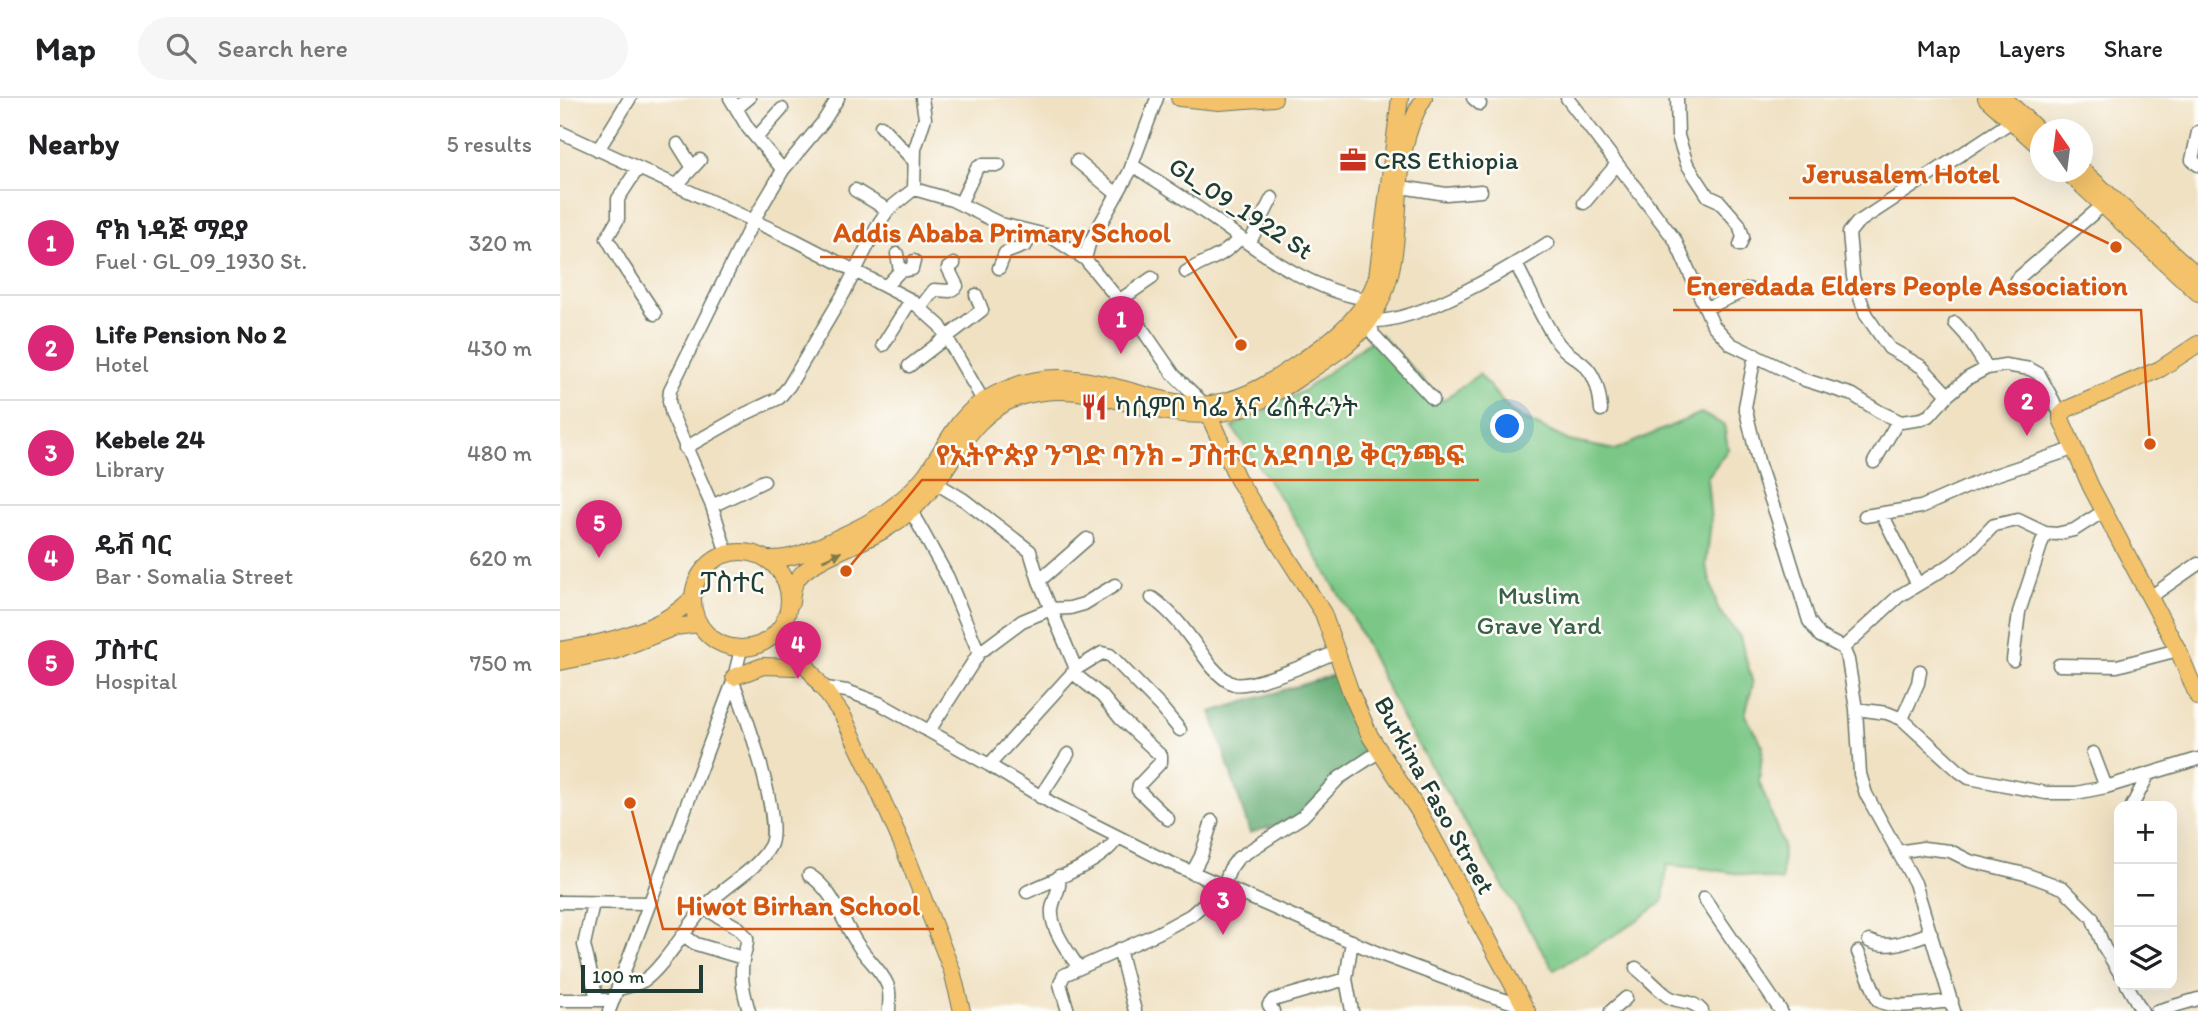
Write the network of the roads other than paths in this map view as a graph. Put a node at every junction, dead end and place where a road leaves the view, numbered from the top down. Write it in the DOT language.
graph roads {
  1 [pos="629,98"];
  2 [pos="749,98"];
  3 [pos="838,98"];
  4 [pos="922,98"];
  5 [pos="1157,98"];
  6 [pos="1179,98"];
  7 [pos="1274,98"];
  8 [pos="1400,98"];
  9 [pos="1424,98"];
  10 [pos="1567,98"];
  11 [pos="1677,98"];
  12 [pos="1986,98"];
  13 [pos="733,103"];
  14 [pos="2007,106"];
  15 [pos="782,109"];
  16 [pos="2030,124"];
  17 [pos="881,126"];
  18 [pos="560,132"];
  19 [pos="2198,132"];
  20 [pos="2030,135"];
  21 [pos="757,137"];
  22 [pos="678,144"];
  23 [pos="598,150"];
  24 [pos="913,160"];
  25 [pos="1077,161"];
  26 [pos="999,164"];
  27 [pos="1617,164"];
  28 [pos="1132,165"];
  29 [pos="2198,165"];
  30 [pos="638,168"];
  31 [pos="783,170"];
  32 [pos="2093,180"];
  33 [pos="2078,182"];
  34 [pos="677,186"];
  35 [pos="1401,187"];
  36 [pos="914,189"];
  37 [pos="855,190"];
  38 [pos="1481,191"];
  39 [pos="1117,194"];
  40 [pos="1272,198"];
  41 [pos="1584,203"];
  42 [pos="960,204"];
  43 [pos="2103,205"];
  44 [pos="888,210"];
  45 [pos="753,221"];
  46 [pos="1032,232"];
  47 [pos="1244,241"];
  48 [pos="1548,243"];
  49 [pos="1740,245"];
  50 [pos="897,254"];
  51 [pos="1085,258"];
  52 [pos="914,261"];
  53 [pos="954,264"];
  54 [pos="1516,264"];
  55 [pos="999,268"];
  56 [pos="856,270"];
  57 [pos="900,271"];
  58 [pos="1186,272"];
  59 [pos="2198,276"];
  60 [pos="1152,278"];
  61 [pos="2017,280"];
  62 [pos="886,286"];
  63 [pos="1749,289"];
  64 [pos="2198,293"];
  65 [pos="976,295"];
  66 [pos="1368,299"];
  67 [pos="1120,300"];
  68 [pos="915,304"];
  69 [pos="1706,309"];
  70 [pos="655,314"];
  71 [pos="1370,321"];
  72 [pos="1955,323"];
  73 [pos="947,337"];
  74 [pos="2198,344"];
  75 [pos="883,345"];
  76 [pos="1755,355"];
  77 [pos="909,366"];
  78 [pos="1987,368"];
  79 [pos="1174,376"];
  80 [pos="1948,395"];
  81 [pos="1433,399"];
  82 [pos="1172,401"];
  83 [pos="987,406"];
  84 [pos="1206,410"];
  85 [pos="1601,410"];
  86 [pos="2061,415"];
  87 [pos="1898,421"];
  88 [pos="685,448"];
  89 [pos="2073,449"];
  90 [pos="1874,462"];
  91 [pos="764,481"];
  92 [pos="936,483"];
  93 [pos="712,506"];
  94 [pos="911,511"];
  95 [pos="2104,511"];
  96 [pos="1882,514"];
  97 [pos="1865,516"];
  98 [pos="2045,533"];
  99 [pos="1087,539"];
  100 [pos="724,546"];
  101 [pos="767,559"];
  102 [pos="2198,565"];
  103 [pos="1039,581"];
  104 [pos="1917,583"];
  105 [pos="1115,584"];
  106 [pos="692,595"];
  107 [pos="2150,597"];
  108 [pos="1152,598"];
  109 [pos="791,603"];
  110 [pos="1051,609"];
  111 [pos="698,621"];
  112 [pos="776,633"];
  113 [pos="560,644"];
  114 [pos="1843,648"];
  115 [pos="741,649"];
  116 [pos="2178,650"];
  117 [pos="1338,651"];
  118 [pos="560,653"];
  119 [pos="979,653"];
  120 [pos="2012,660"];
  121 [pos="560,662"];
  122 [pos="2059,664"];
  123 [pos="795,667"];
  124 [pos="1074,671"];
  125 [pos="1920,671"];
  126 [pos="734,679"];
  127 [pos="817,687"];
  128 [pos="2198,697"];
  129 [pos="1856,709"];
  130 [pos="1902,719"];
  131 [pos="1180,730"];
  132 [pos="929,731"];
  133 [pos="1380,751"];
  134 [pos="2093,753"];
  135 [pos="1068,754"];
  136 [pos="2198,759"];
  137 [pos="989,765"];
  138 [pos="2148,775"];
  139 [pos="2106,787"];
  140 [pos="1040,797"];
  141 [pos="2135,801"];
  142 [pos="1168,819"];
  143 [pos="1212,821"];
  144 [pos="1118,837"];
  145 [pos="1898,852"];
  146 [pos="1192,873"];
  147 [pos="809,874"];
  148 [pos="1059,876"];
  149 [pos="1223,887"];
  150 [pos="1027,892"];
  151 [pos="1704,898"];
  152 [pos="560,902"];
  153 [pos="593,903"];
  154 [pos="650,903"];
  155 [pos="704,908"];
  156 [pos="1931,933"];
  157 [pos="683,935"];
  158 [pos="1352,941"];
  159 [pos="1869,941"];
  160 [pos="1119,949"];
  161 [pos="1858,952"];
  162 [pos="743,958"];
  163 [pos="2114,964"];
  164 [pos="1078,967"];
  165 [pos="1636,968"];
  166 [pos="1346,979"];
  167 [pos="2130,990"];
  168 [pos="1626,998"];
  169 [pos="597,999"];
  170 [pos="2198,999"];
  171 [pos="560,1000"];
  172 [pos="613,1000"];
  173 [pos="1953,1006"];
  174 [pos="1526,1008"];
  175 [pos="749,1011"];
  176 [pos="889,1011"];
  177 [pos="955,1011"];
  178 [pos="962,1011"];
  179 [pos="1068,1011"];
  180 [pos="1135,1011"];
  181 [pos="1273,1011"];
  182 [pos="1352,1011"];
  183 [pos="1611,1011"];
  184 [pos="1702,1011"];
  185 [pos="1781,1011"];
  186 [pos="2142,1011"];
  187 [pos="2157,1011"];
  1 -- 23 [label="street"];
  2 -- 13 [label="street"];
  3 -- 31 [label="street"];
  4 -- 24 [label="street"];
  5 -- 28 [label="street"];
  6 -- 7 [label="main road"];
  8 -- 66 [label="main road"];
  9 -- 35 [label="main road"];
  10 -- 27 [label="street"];
  11 -- 49 [label="street"];
  12 -- 14 [label="main road"];
  13 -- 21 [label="street"];
  14 -- 16 [label="main road"];
  14 -- 20 [label="main road"];
  14 -- 80 [label="street"];
  15 -- 21 [label="street"];
  17 -- 24 [label="street"];
  18 -- 23 [label="street"];
  19 -- 29 [label="street"];
  21 -- 31 [label="street"];
  22 -- 34 [label="street"];
  23 -- 30 [label="street"];
  24 -- 36 [label="street"];
  25 -- 39 [label="street"];
  26 -- 42 [label="street"];
  27 -- 41 [label="street"];
  27 -- 69 [label="street"];
  28 -- 39 [label="street"];
  28 -- 47 [label="street, GL_09_1922 St"];
  30 -- 34 [label="street"];
  30 -- 70 [label="street"];
  31 -- 45 [label="street"];
  32 -- 59 [label="main road"];
  33 -- 43 [label="main road"];
  34 -- 45 [label="street"];
  35 -- 38 [label="street"];
  35 -- 71 [label="main road"];
  36 -- 42 [label="street"];
  36 -- 44 [label="street"];
  37 -- 44 [label="street"];
  39 -- 51 [label="street"];
  40 -- 47 [label="street"];
  42 -- 46 [label="street"];
  43 -- 61 [label="street"];
  43 -- 64 [label="main road"];
  44 -- 56 [label="street"];
  45 -- 56 [label="street"];
  45 -- 88 [label="street"];
  46 -- 51 [label="street"];
  46 -- 55 [label="street"];
  47 -- 58 [label="street"];
  47 -- 66 [label="street, GL_09_1922 St"];
  48 -- 54 [label="street"];
  50 -- 57 [label="street"];
  51 -- 67 [label="street"];
  52 -- 57 [label="street"];
  53 -- 68 [label="street"];
  54 -- 71 [label="street"];
  54 -- 85 [label="street"];
  56 -- 62 [label="street"];
  56 -- 88 [label="street"];
  57 -- 62 [label="street"];
  60 -- 67 [label="street"];
  62 -- 68 [label="street"];
  63 -- 69 [label="street"];
  65 -- 73 [label="street"];
  66 -- 84 [label="main road"];
  67 -- 79 [label="street"];
  68 -- 73 [label="street"];
  68 -- 75 [label="street"];
  69 -- 76 [label="street"];
  71 -- 81 [label="street"];
  71 -- 84 [label="main road"];
  72 -- 78 [label="street"];
  73 -- 77 [label="street"];
  73 -- 83 [label="street"];
  74 -- 86 [label="main road"];
  76 -- 87 [label="street"];
  76 -- 114 [label="street"];
  78 -- 80 [label="street"];
  78 -- 86 [label="street"];
  79 -- 82 [label="street"];
  79 -- 84 [label="street"];
  80 -- 87 [label="street"];
  82 -- 83 [label="main road"];
  82 -- 84 [label="main road"];
  83 -- 84 [label="main road"];
  83 -- 92 [label="main road"];
  83 -- 101 [label="main road"];
  84 -- 117 [label="main road, Burkina Faso Street"];
  86 -- 89 [label="main road"];
  87 -- 90 [label="street"];
  88 -- 93 [label="street"];
  89 -- 95 [label="main road"];
  89 -- 96 [label="street"];
  91 -- 93 [label="street"];
  92 -- 94 [label="main road"];
  92 -- 103 [label="street"];
  93 -- 100 [label="street"];
  109 -- 94 [label="main road, one-way"];
  94 -- 119 [label="street"];
  95 -- 98 [label="street"];
  95 -- 107 [label="main road"];
  96 -- 97 [label="street"];
  96 -- 104 [label="street"];
  98 -- 104 [label="street"];
  98 -- 120 [label="street"];
  99 -- 103 [label="street"];
  100 -- 101 [label="main road"];
  100 -- 106 [label="main road"];
  101 -- 109 [label="main road"];
  102 -- 107 [label="street"];
  103 -- 110 [label="street"];
  104 -- 114 [label="street"];
  105 -- 110 [label="street"];
  106 -- 111 [label="main road"];
  106 -- 113 [label="main road"];
  106 -- 118 [label="main road"];
  107 -- 116 [label="main road"];
  108 -- 117 [label="street"];
  109 -- 112 [label="main road"];
  110 -- 119 [label="street"];
  110 -- 124 [label="street"];
  111 -- 115 [label="main road"];
  111 -- 118 [label="main road"];
  111 -- 121 [label="main road"];
  112 -- 115 [label="main road"];
  112 -- 123 [label="main road"];
  112 -- 127 [label="main road"];
  114 -- 129 [label="street"];
  115 -- 126 [label="street"];
  116 -- 122 [label="street"];
  116 -- 128 [label="main road"];
  117 -- 133 [label="main road, Burkina Faso Street"];
  119 -- 132 [label="street"];
  123 -- 126 [label="main road"];
  123 -- 127 [label="main road"];
  124 -- 131 [label="street"];
  124 -- 137 [label="street"];
  124 -- 142 [label="street"];
  125 -- 130 [label="street"];
  126 -- 154 [label="street"];
  126 -- 155 [label="street"];
  127 -- 132 [label="street"];
  127 -- 177 [label="main road"];
  127 -- 178 [label="main road"];
  129 -- 130 [label="street"];
  129 -- 145 [label="street"];
  130 -- 139 [label="street"];
  132 -- 137 [label="street"];
  133 -- 149 [label="street"];
  133 -- 174 [label="main road, Burkina Faso Street"];
  134 -- 139 [label="street"];
  135 -- 140 [label="street"];
  136 -- 138 [label="street"];
  137 -- 140 [label="street"];
  138 -- 139 [label="street"];
  138 -- 141 [label="street"];
  140 -- 144 [label="street"];
  143 -- 146 [label="street"];
  144 -- 146 [label="street"];
  144 -- 148 [label="street"];
  145 -- 156 [label="street"];
  145 -- 163 [label="street"];
  146 -- 149 [label="street"];
  147 -- 176 [label="street"];
  148 -- 150 [label="street"];
  148 -- 164 [label="street"];
  149 -- 158 [label="street"];
  149 -- 160 [label="street"];
  151 -- 185 [label="street"];
  152 -- 153 [label="street"];
  153 -- 154 [label="street"];
  153 -- 169 [label="street"];
  154 -- 172 [label="street"];
  155 -- 157 [label="street"];
  155 -- 162 [label="street"];
  156 -- 159 [label="street"];
  156 -- 173 [label="street"];
  157 -- 162 [label="street"];
  157 -- 172 [label="street"];
  158 -- 166 [label="street"];
  158 -- 174 [label="street"];
  160 -- 164 [label="street"];
  160 -- 180 [label="street"];
  161 -- 173 [label="street"];
  162 -- 175 [label="street"];
  164 -- 179 [label="street"];
  165 -- 184 [label="street"];
  166 -- 181 [label="street"];
  166 -- 182 [label="street"];
  167 -- 186 [label="street"];
  168 -- 183 [label="street"];
  169 -- 171 [label="street"];
  169 -- 172 [label="street"];
  170 -- 187 [label="street"];
}
